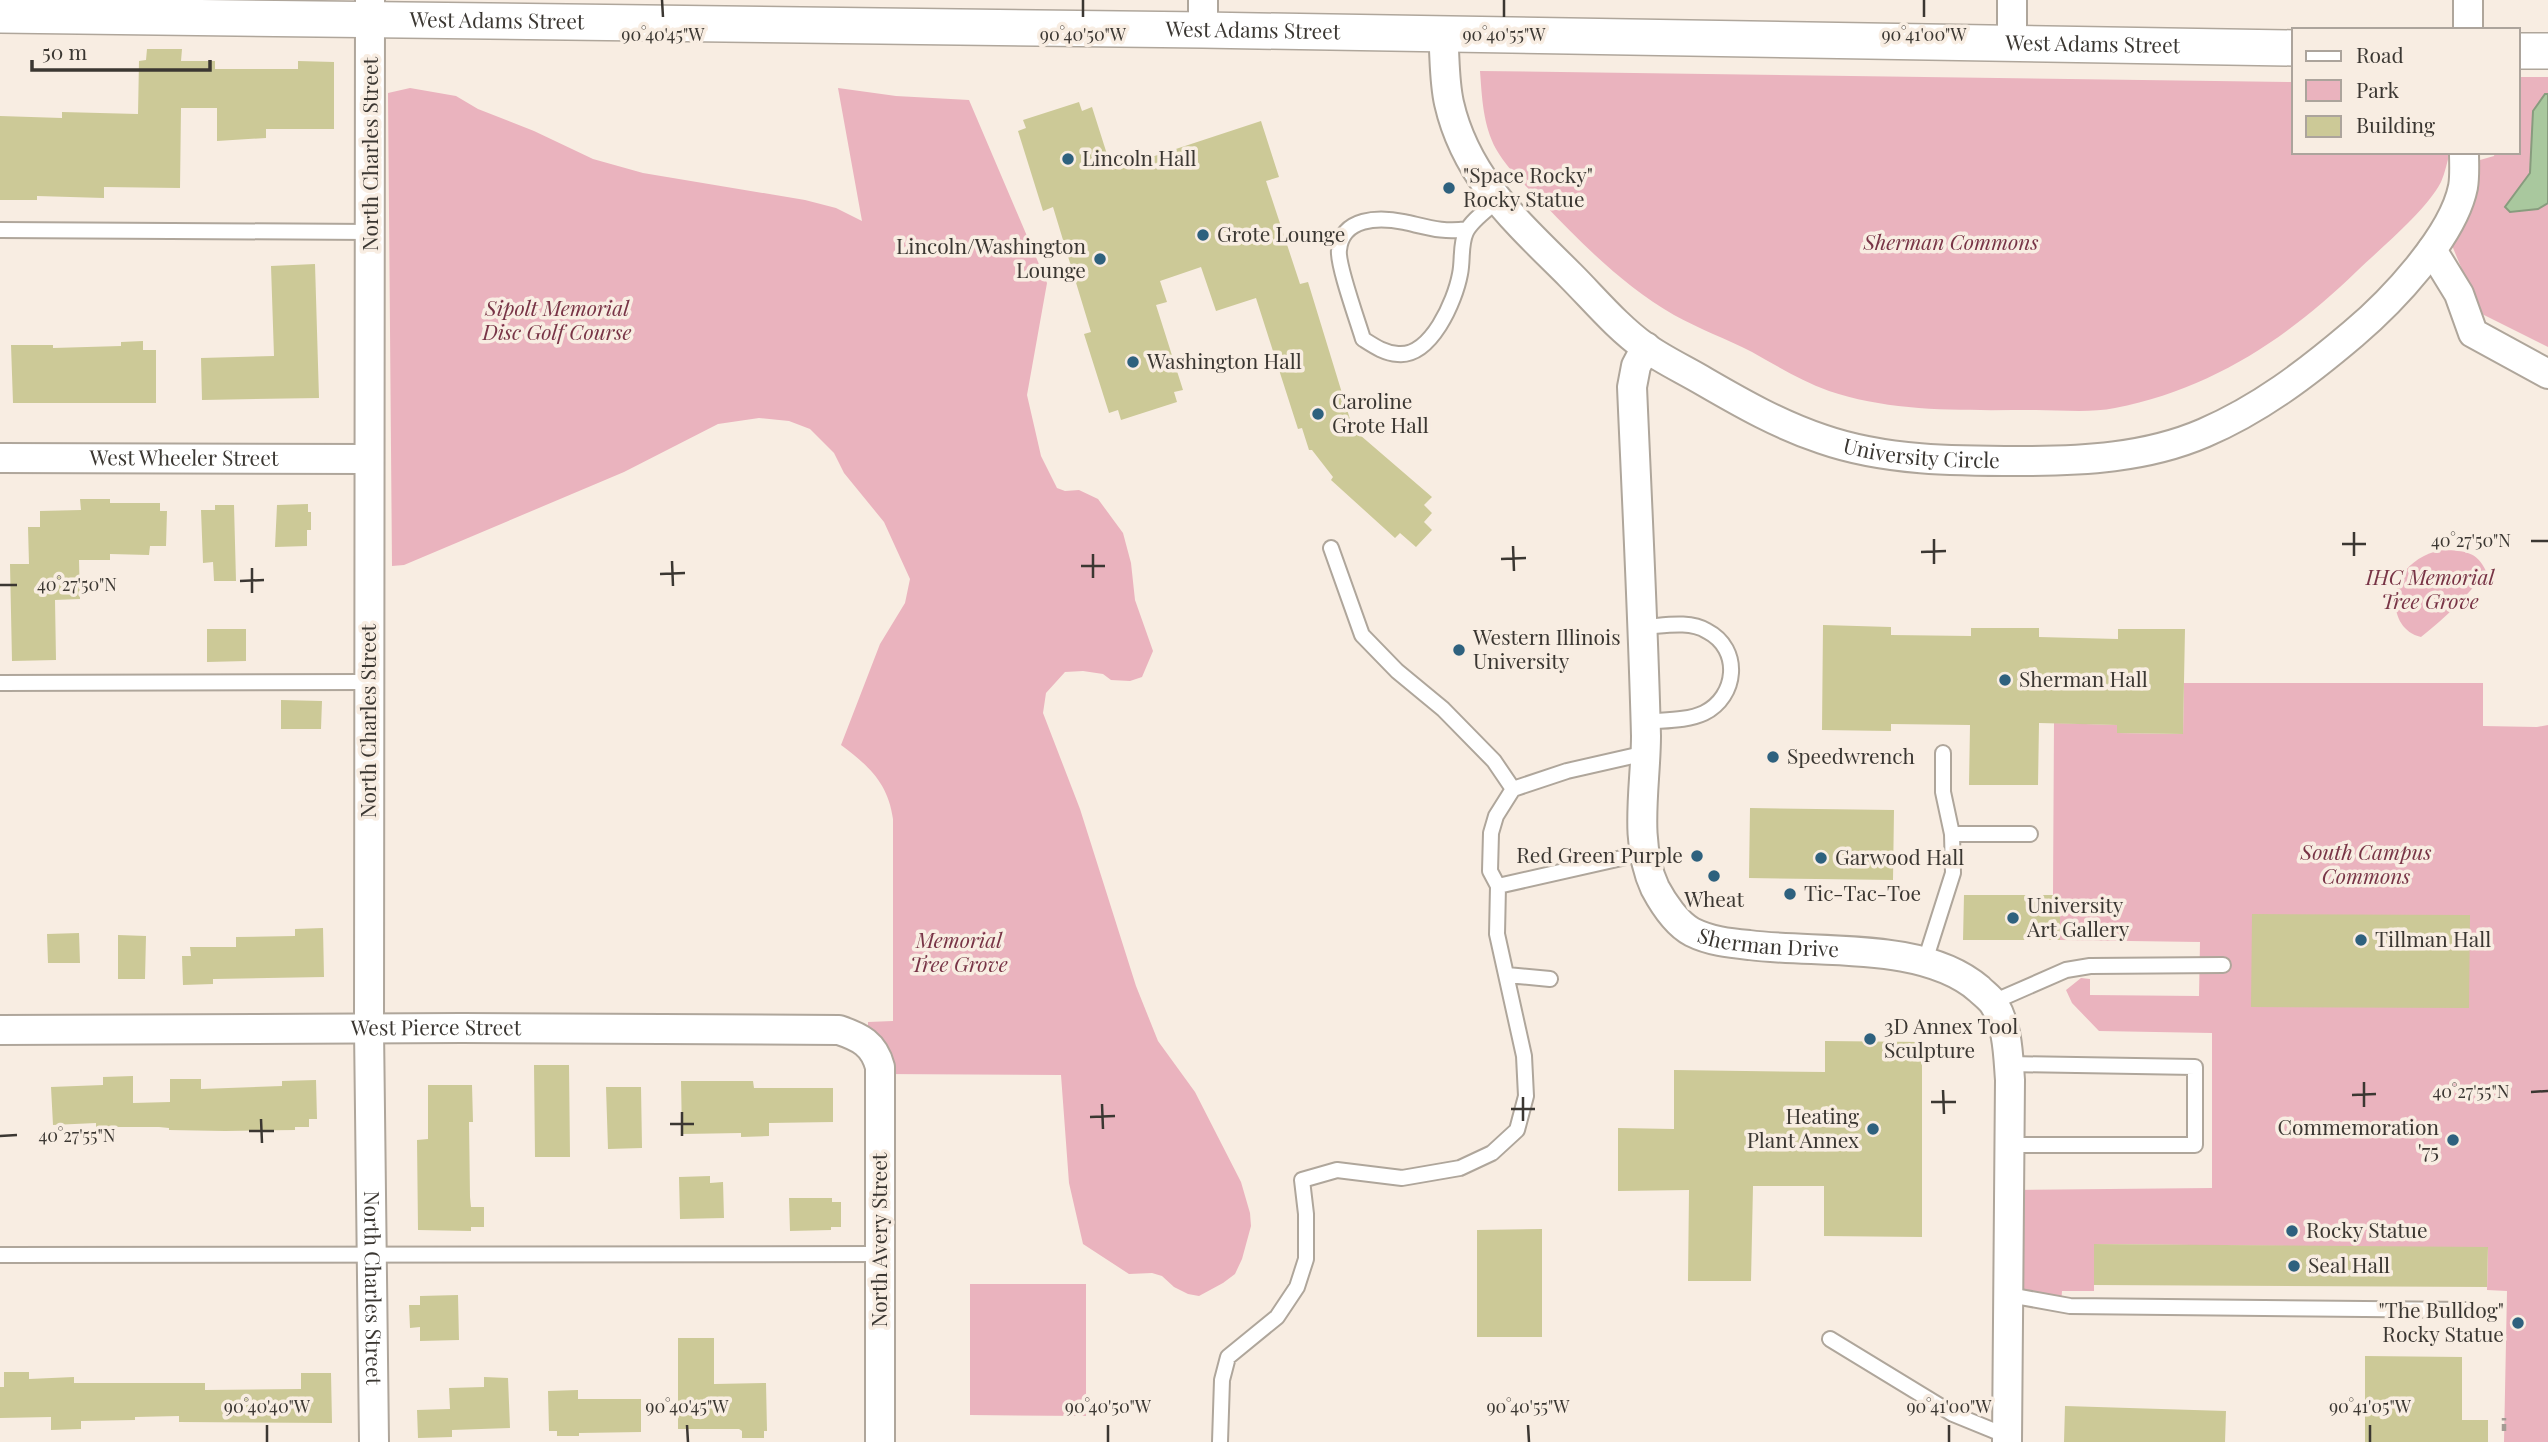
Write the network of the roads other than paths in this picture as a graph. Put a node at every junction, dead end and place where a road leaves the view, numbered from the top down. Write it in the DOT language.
graph roads {
  1 [pos="2012,0"];
  2 [pos="2468,0"];
  3 [pos="370,9"];
  4 [pos="0,15"];
  5 [pos="1203,15"];
  6 [pos="2468,28"];
  7 [pos="1443,34"];
  8 [pos="2012,44"];
  9 [pos="2292,48"];
  10 [pos="2520,51"];
  11 [pos="2548,51"];
  12 [pos="2464,154"];
  13 [pos="1497,201"];
  14 [pos="1467,229"];
  15 [pos="0,230"];
  16 [pos="371,232"];
  17 [pos="2432,250"];
  18 [pos="1646,348"];
  19 [pos="2548,374"];
  20 [pos="0,458"];
  21 [pos="369,459"];
  22 [pos="1331,548"];
  23 [pos="1643,627"];
  24 [pos="368,682"];
  25 [pos="0,683"];
  26 [pos="1645,722"];
  27 [pos="1646,753"];
  28 [pos="1943,753"];
  29 [pos="1513,789"];
  30 [pos="1952,834"];
  31 [pos="2030,834"];
  32 [pos="1644,853"];
  33 [pos="1498,886"];
  34 [pos="1925,961"];
  35 [pos="2223,965"];
  36 [pos="1507,975"];
  37 [pos="1550,979"];
  38 [pos="1993,1002"];
  39 [pos="369,1029"];
  40 [pos="0,1030"];
  41 [pos="867,1042"];
  42 [pos="2009,1064"];
  43 [pos="2010,1145"];
  44 [pos="880,1254"];
  45 [pos="0,1255"];
  46 [pos="373,1255"];
  47 [pos="2009,1295"];
  48 [pos="2469,1310"];
  49 [pos="1830,1339"];
  50 [pos="2007,1439"];
  51 [pos="374,1442"];
  52 [pos="880,1442"];
  53 [pos="1220,1442"];
  1 -- 8 [label="street"];
  2 -- 6 [label="street"];
  3 -- 4 [label="street, West Adams Street"];
  3 -- 5 [label="street, West Adams Street"];
  3 -- 16 [label="street, North Charles Street"];
  5 -- 7 [label="street, West Adams Street"];
  7 -- 8 [label="street, West Adams Street"];
  7 -- 13 [label="street, University Circle"];
  8 -- 9 [label="street, West Adams Street"];
  10 -- 11 [label="street"];
  12 -- 17 [label="street, University Circle"];
  13 -- 14 [label="lane"];
  13 -- 18 [label="street, University Circle"];
  14 -- 14 [label="lane"];
  15 -- 16 [label="lane"];
  16 -- 21 [label="street, North Charles Street"];
  17 -- 18 [label="street, University Circle"];
  17 -- 19 [label="street"];
  18 -- 23 [label="street, Sherman Drive"];
  20 -- 21 [label="street, West Wheeler Street"];
  21 -- 24 [label="street, North Charles Street"];
  22 -- 29 [label="lane"];
  23 -- 26 [label="street, Sherman Drive"];
  23 -- 26 [label="lane"];
  24 -- 25 [label="lane"];
  24 -- 39 [label="street, North Charles Street"];
  26 -- 27 [label="street, Sherman Drive"];
  27 -- 29 [label="lane"];
  27 -- 32 [label="street, Sherman Drive"];
  28 -- 30 [label="lane"];
  29 -- 33 [label="lane"];
  30 -- 31 [label="lane"];
  30 -- 34 [label="lane"];
  32 -- 33 [label="lane"];
  32 -- 34 [label="street, Sherman Drive"];
  33 -- 36 [label="lane"];
  34 -- 38 [label="street, Sherman Drive"];
  35 -- 38 [label="lane"];
  36 -- 37 [label="lane"];
  36 -- 53 [label="lane"];
  38 -- 42 [label="street"];
  39 -- 40 [label="street, West Pierce Street"];
  39 -- 41 [label="street, West Pierce Street"];
  39 -- 46 [label="street, North Charles Street"];
  41 -- 44 [label="street, North Avery Street"];
  42 -- 43 [label="street"];
  42 -- 43 [label="lane"];
  43 -- 47 [label="street"];
  44 -- 46 [label="lane"];
  44 -- 52 [label="street, North Avery Street"];
  45 -- 46 [label="lane"];
  46 -- 51 [label="street, North Charles Street"];
  47 -- 48 [label="lane"];
  47 -- 50 [label="street"];
  49 -- 50 [label="lane"];
}
